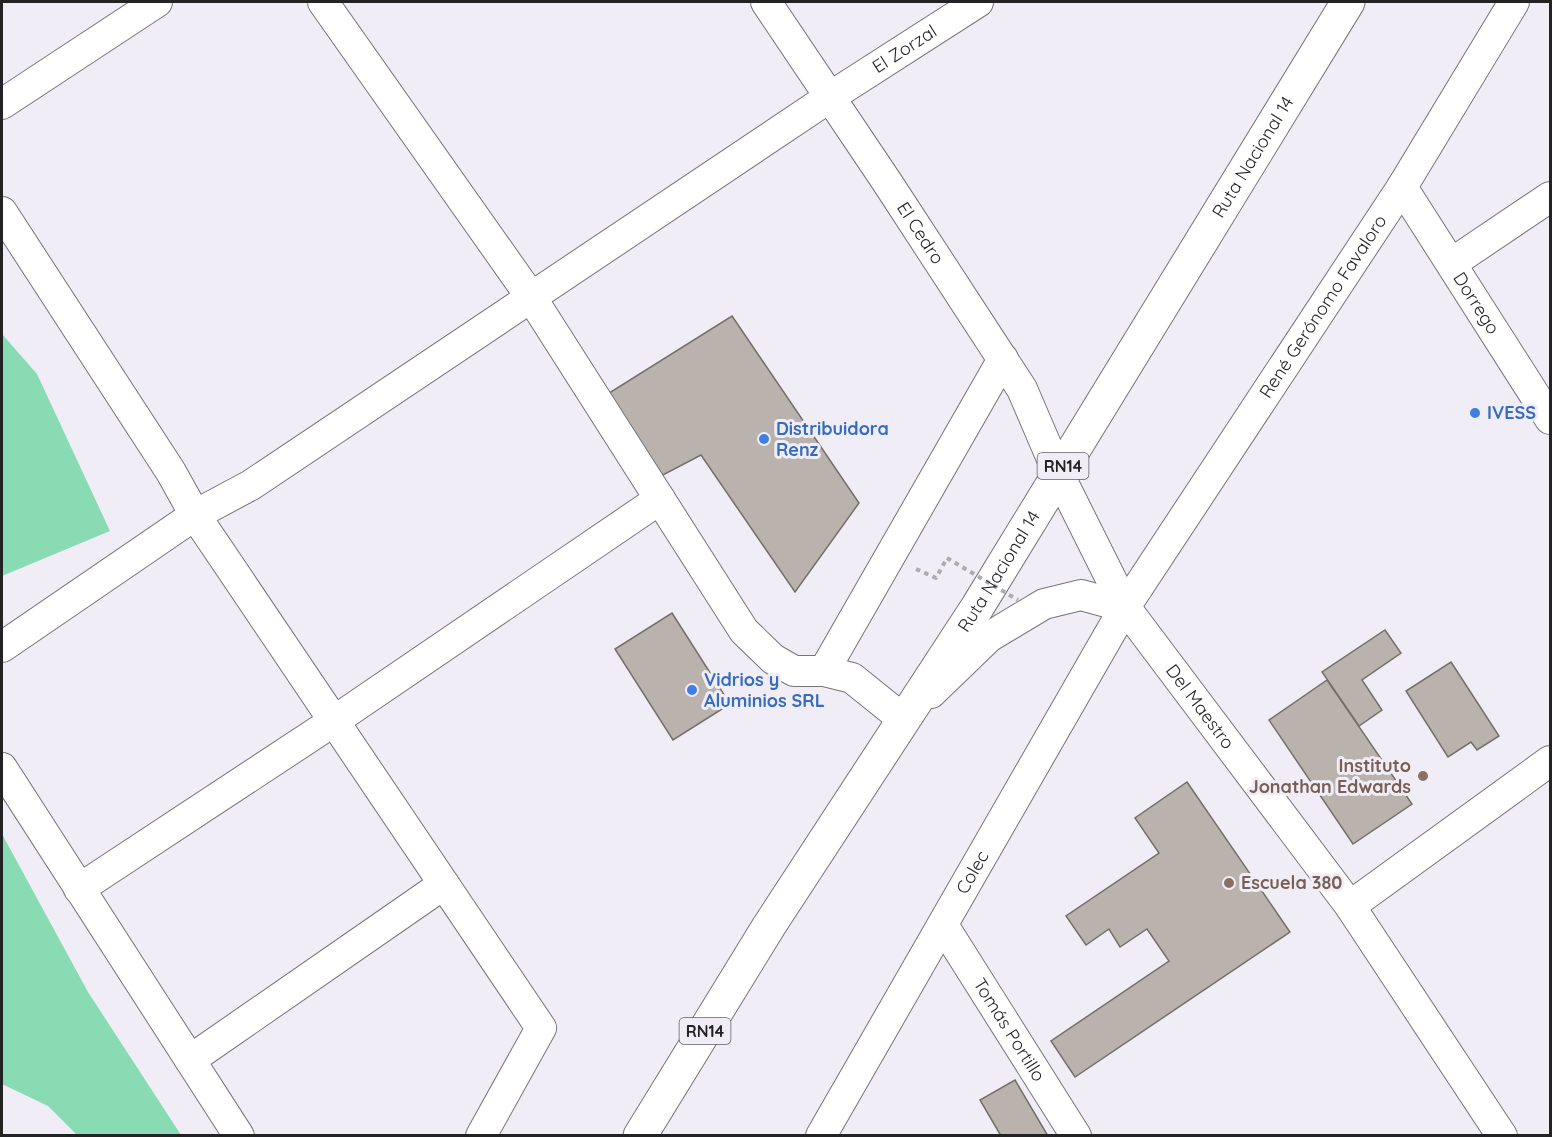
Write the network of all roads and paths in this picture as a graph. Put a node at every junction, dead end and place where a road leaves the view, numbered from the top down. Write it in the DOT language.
graph roads {
  1 [pos="157,2"];
  2 [pos="323,2"];
  3 [pos="766,2"];
  4 [pos="978,2"];
  5 [pos="1348,2"];
  6 [pos="1514,2"];
  7 [pos="830,97"];
  8 [pos="2,104"];
  9 [pos="1402,187"];
  10 [pos="1551,197"];
  11 [pos="2,212"];
  12 [pos="1452,263"];
  13 [pos="531,297"];
  14 [pos="1003,359"];
  15 [pos="1551,419"];
  16 [pos="1058,473"];
  17 [pos="660,499"];
  18 [pos="195,515"];
  19 [pos="936,578"];
  20 [pos="1018,600"];
  21 [pos="1125,608"];
  22 [pos="2,647"];
  23 [pos="824,671"];
  24 [pos="905,717"];
  25 [pos="334,721"];
  26 [pos="1551,761"];
  27 [pos="2,768"];
  28 [pos="444,884"];
  29 [pos="79,889"];
  30 [pos="1350,906"];
  31 [pos="943,925"];
  32 [pos="190,1060"];
  33 [pos="239,1136"];
  34 [pos="481,1136"];
  35 [pos="640,1136"];
  36 [pos="821,1136"];
  37 [pos="1077,1136"];
  38 [pos="1502,1136"];
  1 -- 8 [label="street"];
  2 -- 13 [label="street"];
  3 -- 7 [label="street, El Cedro"];
  4 -- 7 [label="street, El Zorzal"];
  5 -- 16 [label="highway, Ruta Nacional 14 / RN14"];
  6 -- 9 [label="street, René Gerónomo Favaloro"];
  7 -- 13 [label="street, El Zorzal"];
  7 -- 14 [label="street, El Cedro"];
  9 -- 12 [label="street, Dorrego"];
  9 -- 21 [label="street, René Gerónomo Favaloro"];
  10 -- 12 [label="street"];
  11 -- 18 [label="street"];
  12 -- 15 [label="street, Dorrego"];
  13 -- 17 [label="street"];
  13 -- 18 [label="street, El Zorzal"];
  14 -- 16 [label="street, El Cedro"];
  14 -- 23 [label="street"];
  16 -- 21 [label="street, Del Maestro"];
  16 -- 24 [label="highway, Ruta Nacional 14 / RN14"];
  17 -- 23 [label="street"];
  17 -- 25 [label="street"];
  18 -- 22 [label="street, El Zorzal"];
  18 -- 25 [label="street"];
  19 -- 20 [label="path, bridge"];
  21 -- 24 [label="street"];
  21 -- 30 [label="street, Del Maestro"];
  21 -- 31 [label="street, Colec"];
  23 -- 24 [label="street"];
  24 -- 35 [label="highway, Ruta Nacional 14 / RN14"];
  25 -- 28 [label="street"];
  25 -- 29 [label="street"];
  26 -- 30 [label="street"];
  27 -- 29 [label="street"];
  28 -- 32 [label="street"];
  28 -- 34 [label="street"];
  29 -- 32 [label="street"];
  30 -- 38 [label="street, Del Maestro"];
  31 -- 36 [label="street, Colec"];
  31 -- 37 [label="street, Tomás Portillo"];
  32 -- 33 [label="street"];
}
